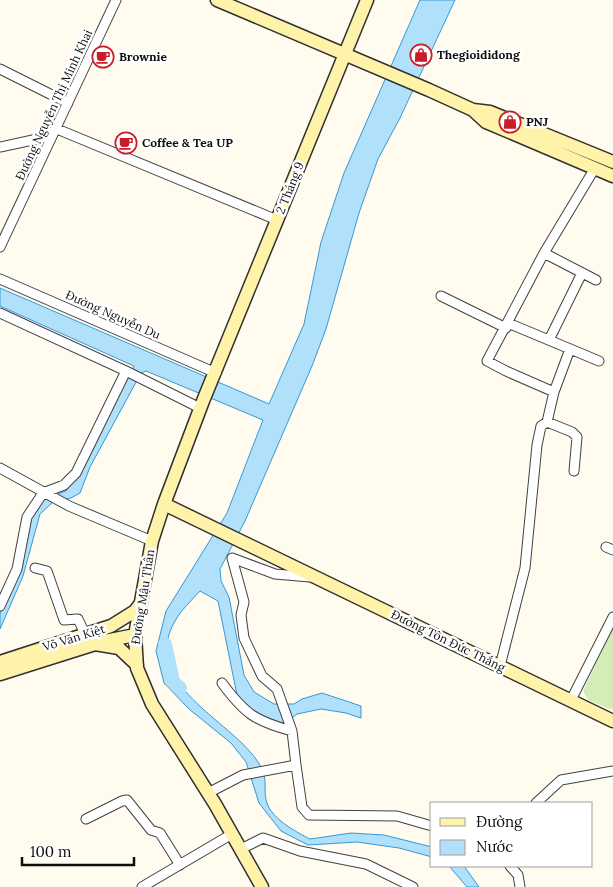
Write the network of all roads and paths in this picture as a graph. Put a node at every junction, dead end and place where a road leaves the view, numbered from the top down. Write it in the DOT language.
graph roads {
  1 [pos="116,0"];
  2 [pos="217,0"];
  3 [pos="367,0"];
  4 [pos="343,53"];
  5 [pos="0,69"];
  6 [pos="68,103"];
  7 [pos="57,129"];
  8 [pos="0,147"];
  9 [pos="598,162"];
  10 [pos="613,162"];
  11 [pos="613,176"];
  12 [pos="277,220"];
  13 [pos="0,246"];
  14 [pos="544,253"];
  15 [pos="582,273"];
  16 [pos="0,279"];
  17 [pos="596,280"];
  18 [pos="442,296"];
  19 [pos="0,313"];
  20 [pos="507,326"];
  21 [pos="549,340"];
  22 [pos="570,349"];
  23 [pos="598,362"];
  24 [pos="126,371"];
  25 [pos="215,375"];
  26 [pos="554,392"];
  27 [pos="202,405"];
  28 [pos="547,422"];
  29 [pos="0,468"];
  30 [pos="574,471"];
  31 [pos="45,494"];
  32 [pos="164,504"];
  33 [pos="152,540"];
  34 [pos="35,568"];
  35 [pos="314,577"];
  36 [pos="141,603"];
  37 [pos="0,606"];
  38 [pos="613,616"];
  39 [pos="114,624"];
  40 [pos="135,635"];
  41 [pos="91,637"];
  42 [pos="0,662"];
  43 [pos="137,665"];
  44 [pos="500,666"];
  45 [pos="0,674"];
  46 [pos="222,683"];
  47 [pos="571,700"];
  48 [pos="613,721"];
  49 [pos="292,730"];
  50 [pos="296,765"];
  51 [pos="613,771"];
  52 [pos="208,793"];
  53 [pos="537,802"];
  54 [pos="86,819"];
  55 [pos="430,825"];
  56 [pos="232,834"];
  57 [pos="241,849"];
  58 [pos="180,865"];
  59 [pos="511,867"];
  60 [pos="142,887"];
  61 [pos="262,887"];
  62 [pos="413,887"];
  63 [pos="520,887"];
  1 -- 6 [label="street, Đường Nguyễn Thị Minh Khai"];
  2 -- 4 [label="main road"];
  3 -- 4 [label="main road, 2 Tháng 9"];
  4 -- 9 [label="main road"];
  4 -- 12 [label="main road, 2 Tháng 9"];
  5 -- 6 [label="street"];
  6 -- 7 [label="street, Đường Nguyễn Thị Minh Khai"];
  7 -- 8 [label="street"];
  7 -- 12 [label="street"];
  7 -- 13 [label="street, Đường Nguyễn Thị Minh Khai"];
  9 -- 10 [label="main road"];
  9 -- 11 [label="main road"];
  9 -- 14 [label="street"];
  12 -- 25 [label="main road, 2 Tháng 9"];
  14 -- 15 [label="street"];
  14 -- 20 [label="street"];
  15 -- 17 [label="street"];
  15 -- 21 [label="street"];
  16 -- 25 [label="street, Đường Nguyễn Du"];
  18 -- 20 [label="street"];
  19 -- 24 [label="street"];
  20 -- 21 [label="street"];
  20 -- 26 [label="street"];
  21 -- 22 [label="street"];
  22 -- 23 [label="street"];
  22 -- 26 [label="street"];
  24 -- 27 [label="street"];
  24 -- 31 [label="street"];
  25 -- 27 [label="main road, 2 Tháng 9"];
  26 -- 28 [label="street"];
  27 -- 32 [label="main road, Đường Mậu Thân"];
  28 -- 30 [label="street"];
  28 -- 44 [label="street"];
  29 -- 31 [label="street"];
  31 -- 33 [label="street"];
  31 -- 37 [label="street"];
  32 -- 33 [label="main road, Đường Mậu Thân"];
  32 -- 35 [label="main road, Đường Tôn Đức Thắng"];
  33 -- 36 [label="main road, Đường Mậu Thân"];
  34 -- 41 [label="street"];
  35 -- 44 [label="main road, Đường Tôn Đức Thắng"];
  35 -- 49 [label="street"];
  36 -- 39 [label="main road, Võ Văn Kiệt"];
  36 -- 40 [label="main road, Đường Mậu Thân"];
  38 -- 47 [label="street"];
  39 -- 40 [label="main road"];
  39 -- 41 [label="main road, Võ Văn Kiệt"];
  40 -- 41 [label="main road"];
  40 -- 43 [label="main road, Đường Mậu Thân"];
  41 -- 42 [label="main road, Võ Văn Kiệt"];
  41 -- 43 [label="main road, Võ Văn Kiệt"];
  41 -- 45 [label="main road, Võ Văn Kiệt"];
  43 -- 52 [label="main road, Đường Mậu Thân"];
  44 -- 47 [label="main road, Đường Tôn Đức Thắng"];
  46 -- 49 [label="street"];
  47 -- 48 [label="main road, Đường Tôn Đức Thắng"];
  49 -- 50 [label="street"];
  50 -- 52 [label="street"];
  50 -- 55 [label="street"];
  51 -- 53 [label="street"];
  52 -- 56 [label="main road, Đường Mậu Thân"];
  54 -- 58 [label="street"];
  56 -- 57 [label="main road, Đường Mậu Thân"];
  56 -- 58 [label="street"];
  57 -- 61 [label="main road, Đường Mậu Thân"];
  57 -- 62 [label="street"];
  58 -- 60 [label="street"];
  59 -- 63 [label="street"];
}
